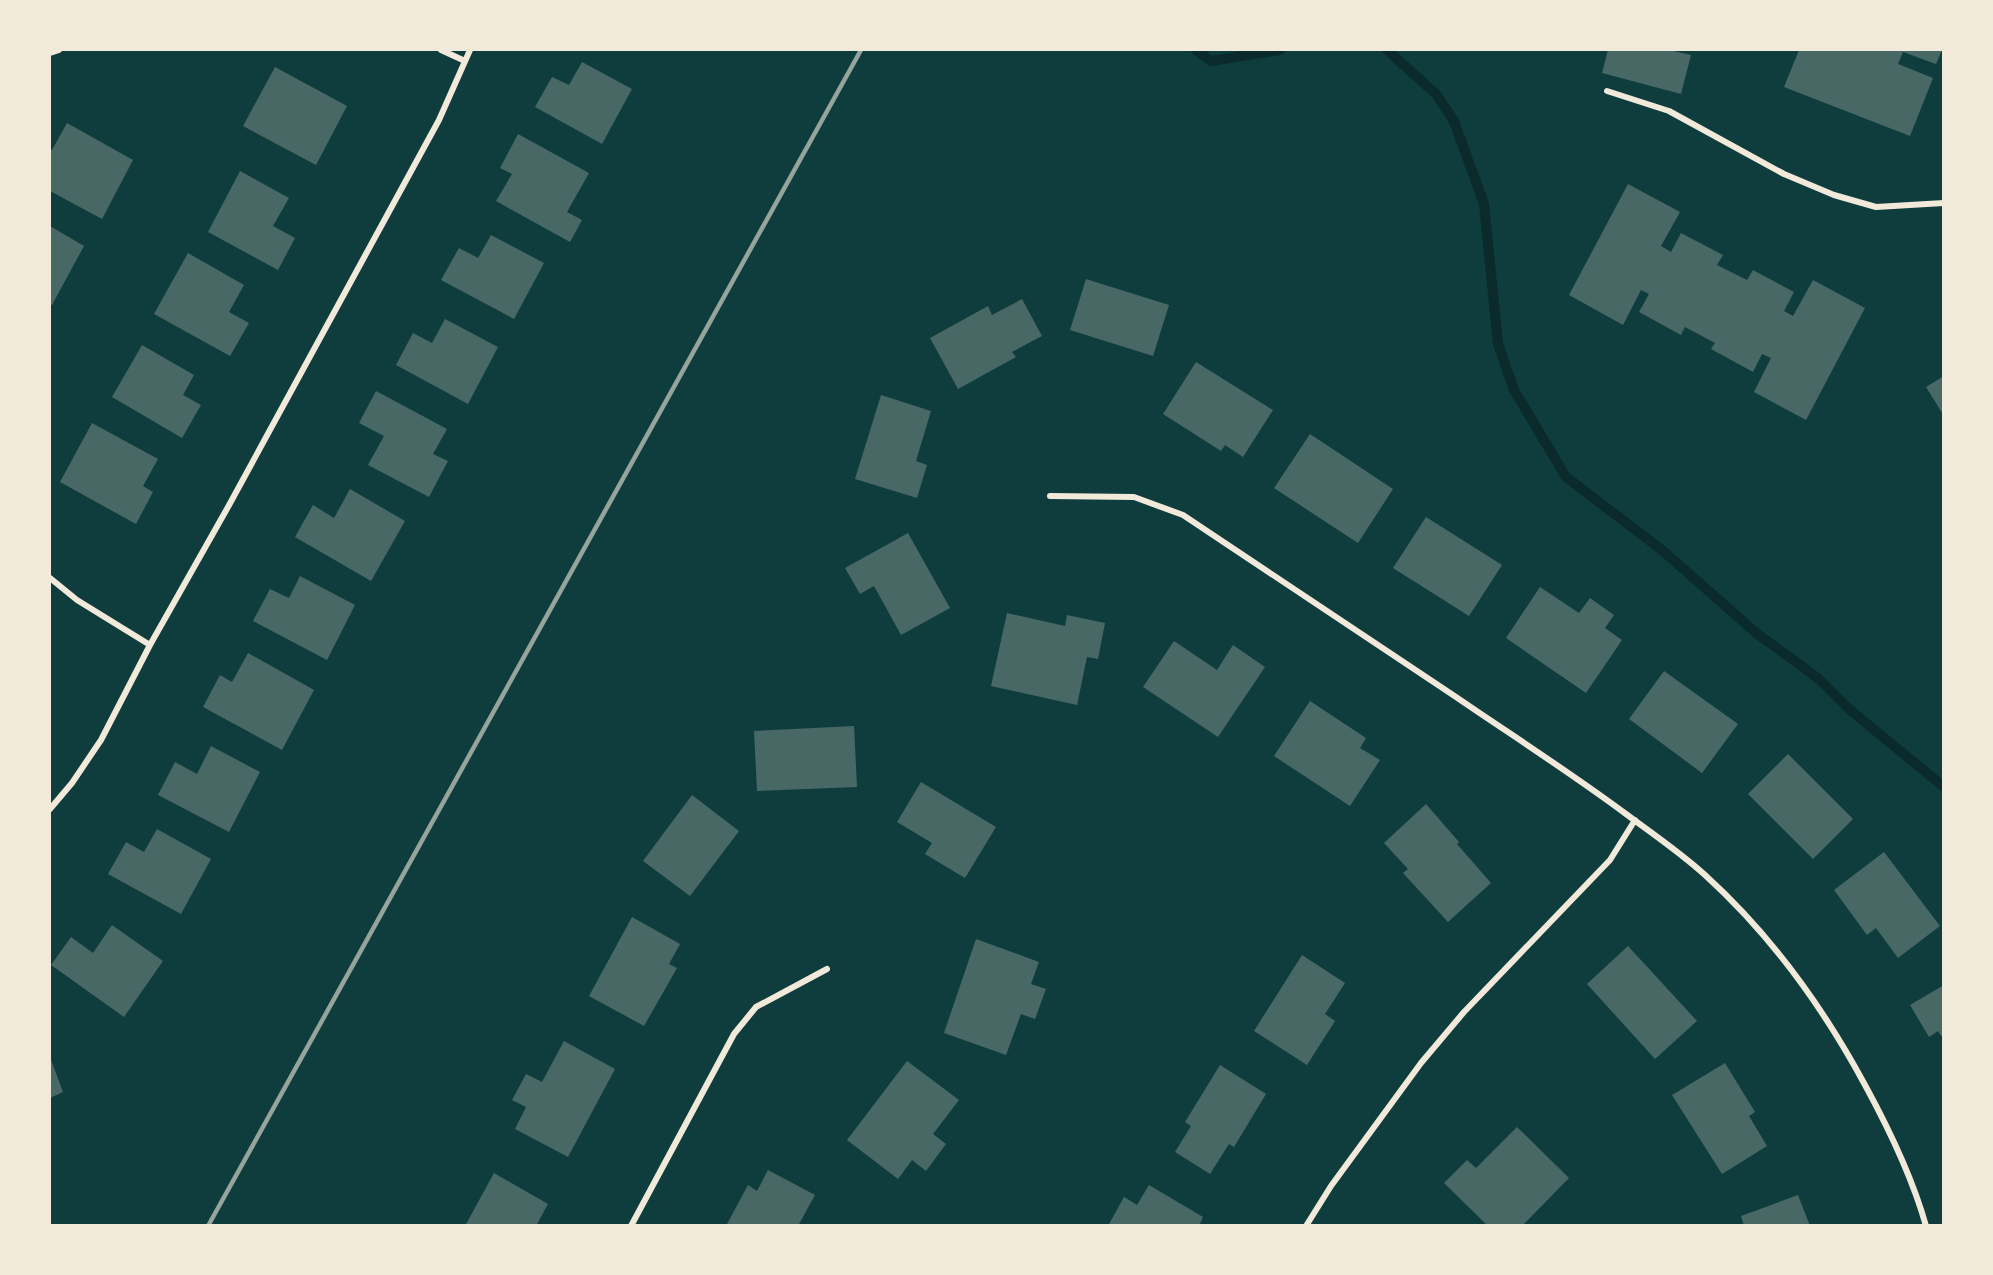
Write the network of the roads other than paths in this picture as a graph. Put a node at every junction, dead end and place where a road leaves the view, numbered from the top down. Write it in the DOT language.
graph roads {
  1 [pos="59,50"];
  2 [pos="441,50"];
  3 [pos="470,50"];
  4 [pos="50,53"];
  5 [pos="465,61"];
  6 [pos="1607,91"];
  7 [pos="1944,203"];
  8 [pos="1050,496"];
  9 [pos="50,578"];
  10 [pos="150,645"];
  11 [pos="50,809"];
  12 [pos="1635,820"];
  13 [pos="826,969"];
  14 [pos="631,1226"];
  15 [pos="1306,1226"];
  16 [pos="1926,1226"];
  1 -- 4 [label="street"];
  2 -- 5 [label="street"];
  3 -- 5 [label="street"];
  5 -- 10 [label="street"];
  6 -- 7 [label="street"];
  8 -- 12 [label="street"];
  9 -- 10 [label="street"];
  10 -- 11 [label="street"];
  12 -- 15 [label="street"];
  12 -- 16 [label="street"];
  13 -- 14 [label="street"];
}
